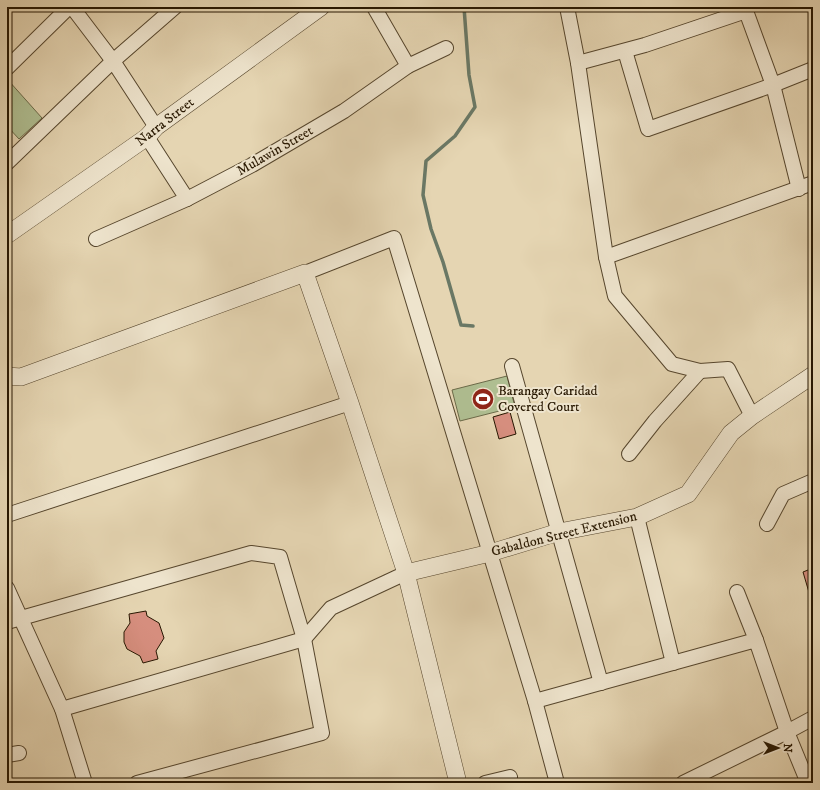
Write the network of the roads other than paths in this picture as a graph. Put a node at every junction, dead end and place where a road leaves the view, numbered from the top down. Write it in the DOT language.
graph roads {
  1 [pos="70,7"];
  2 [pos="175,7"];
  3 [pos="321,7"];
  4 [pos="374,7"];
  5 [pos="567,7"];
  6 [pos="446,48"];
  7 [pos="625,51"];
  8 [pos="114,61"];
  9 [pos="578,63"];
  10 [pos="408,66"];
  11 [pos="7,68"];
  12 [pos="813,69"];
  13 [pos="773,85"];
  14 [pos="152,132"];
  15 [pos="7,164"];
  16 [pos="813,183"];
  17 [pos="798,189"];
  18 [pos="187,199"];
  19 [pos="7,235"];
  20 [pos="96,239"];
  21 [pos="606,257"];
  22 [pos="305,273"];
  23 [pos="512,366"];
  24 [pos="700,371"];
  25 [pos="813,375"];
  26 [pos="7,376"];
  27 [pos="350,403"];
  28 [pos="752,416"];
  29 [pos="629,454"];
  30 [pos="813,481"];
  31 [pos="7,515"];
  32 [pos="637,517"];
  33 [pos="767,524"];
  34 [pos="559,532"];
  35 [pos="490,553"];
  36 [pos="406,573"];
  37 [pos="7,588"];
  38 [pos="737,592"];
  39 [pos="14,621"];
  40 [pos="304,639"];
  41 [pos="756,640"];
  42 [pos="673,663"];
  43 [pos="601,683"];
  44 [pos="535,700"];
  45 [pos="62,709"];
  46 [pos="813,718"];
  47 [pos="787,732"];
  48 [pos="510,777"];
  49 [pos="85,783"];
  50 [pos="137,783"];
  51 [pos="458,783"];
  52 [pos="485,783"];
  53 [pos="557,783"];
  54 [pos="683,783"];
  55 [pos="808,783"];
  1 -- 8 [label="street"];
  1 -- 11 [label="street"];
  2 -- 8 [label="street"];
  3 -- 14 [label="street, Narra Street"];
  4 -- 10 [label="street"];
  5 -- 9 [label="street"];
  6 -- 10 [label="street, Mulawin Street"];
  7 -- 9 [label="street"];
  7 -- 13 [label="street"];
  7 -- 13 [label="street"];
  8 -- 14 [label="street"];
  8 -- 15 [label="street"];
  9 -- 21 [label="street"];
  10 -- 18 [label="street, Mulawin Street"];
  12 -- 13 [label="street"];
  13 -- 17 [label="street"];
  14 -- 18 [label="street"];
  14 -- 19 [label="street, Narra Street"];
  16 -- 17 [label="street"];
  17 -- 21 [label="street"];
  18 -- 20 [label="street, Mulawin Street"];
  21 -- 24 [label="street"];
  22 -- 26 [label="street"];
  22 -- 27 [label="street"];
  22 -- 35 [label="street"];
  23 -- 34 [label="street"];
  24 -- 28 [label="street"];
  24 -- 29 [label="street"];
  25 -- 28 [label="street, Gabaldon Street Extension"];
  27 -- 31 [label="street"];
  27 -- 36 [label="street"];
  28 -- 32 [label="street, Gabaldon Street Extension"];
  30 -- 33 [label="street"];
  32 -- 34 [label="street, Gabaldon Street Extension"];
  32 -- 42 [label="street"];
  34 -- 35 [label="street, Gabaldon Street Extension"];
  34 -- 43 [label="street"];
  35 -- 36 [label="street, Gabaldon Street Extension"];
  35 -- 44 [label="street"];
  36 -- 40 [label="street"];
  36 -- 51 [label="street"];
  37 -- 39 [label="street"];
  38 -- 41 [label="street"];
  39 -- 40 [label="street"];
  39 -- 45 [label="street"];
  40 -- 45 [label="street"];
  40 -- 50 [label="street"];
  41 -- 42 [label="street"];
  41 -- 47 [label="street"];
  42 -- 43 [label="street"];
  43 -- 44 [label="street"];
  44 -- 53 [label="street"];
  45 -- 49 [label="street"];
  46 -- 47 [label="street"];
  47 -- 54 [label="street"];
  47 -- 55 [label="street"];
  48 -- 52 [label="street"];
}
